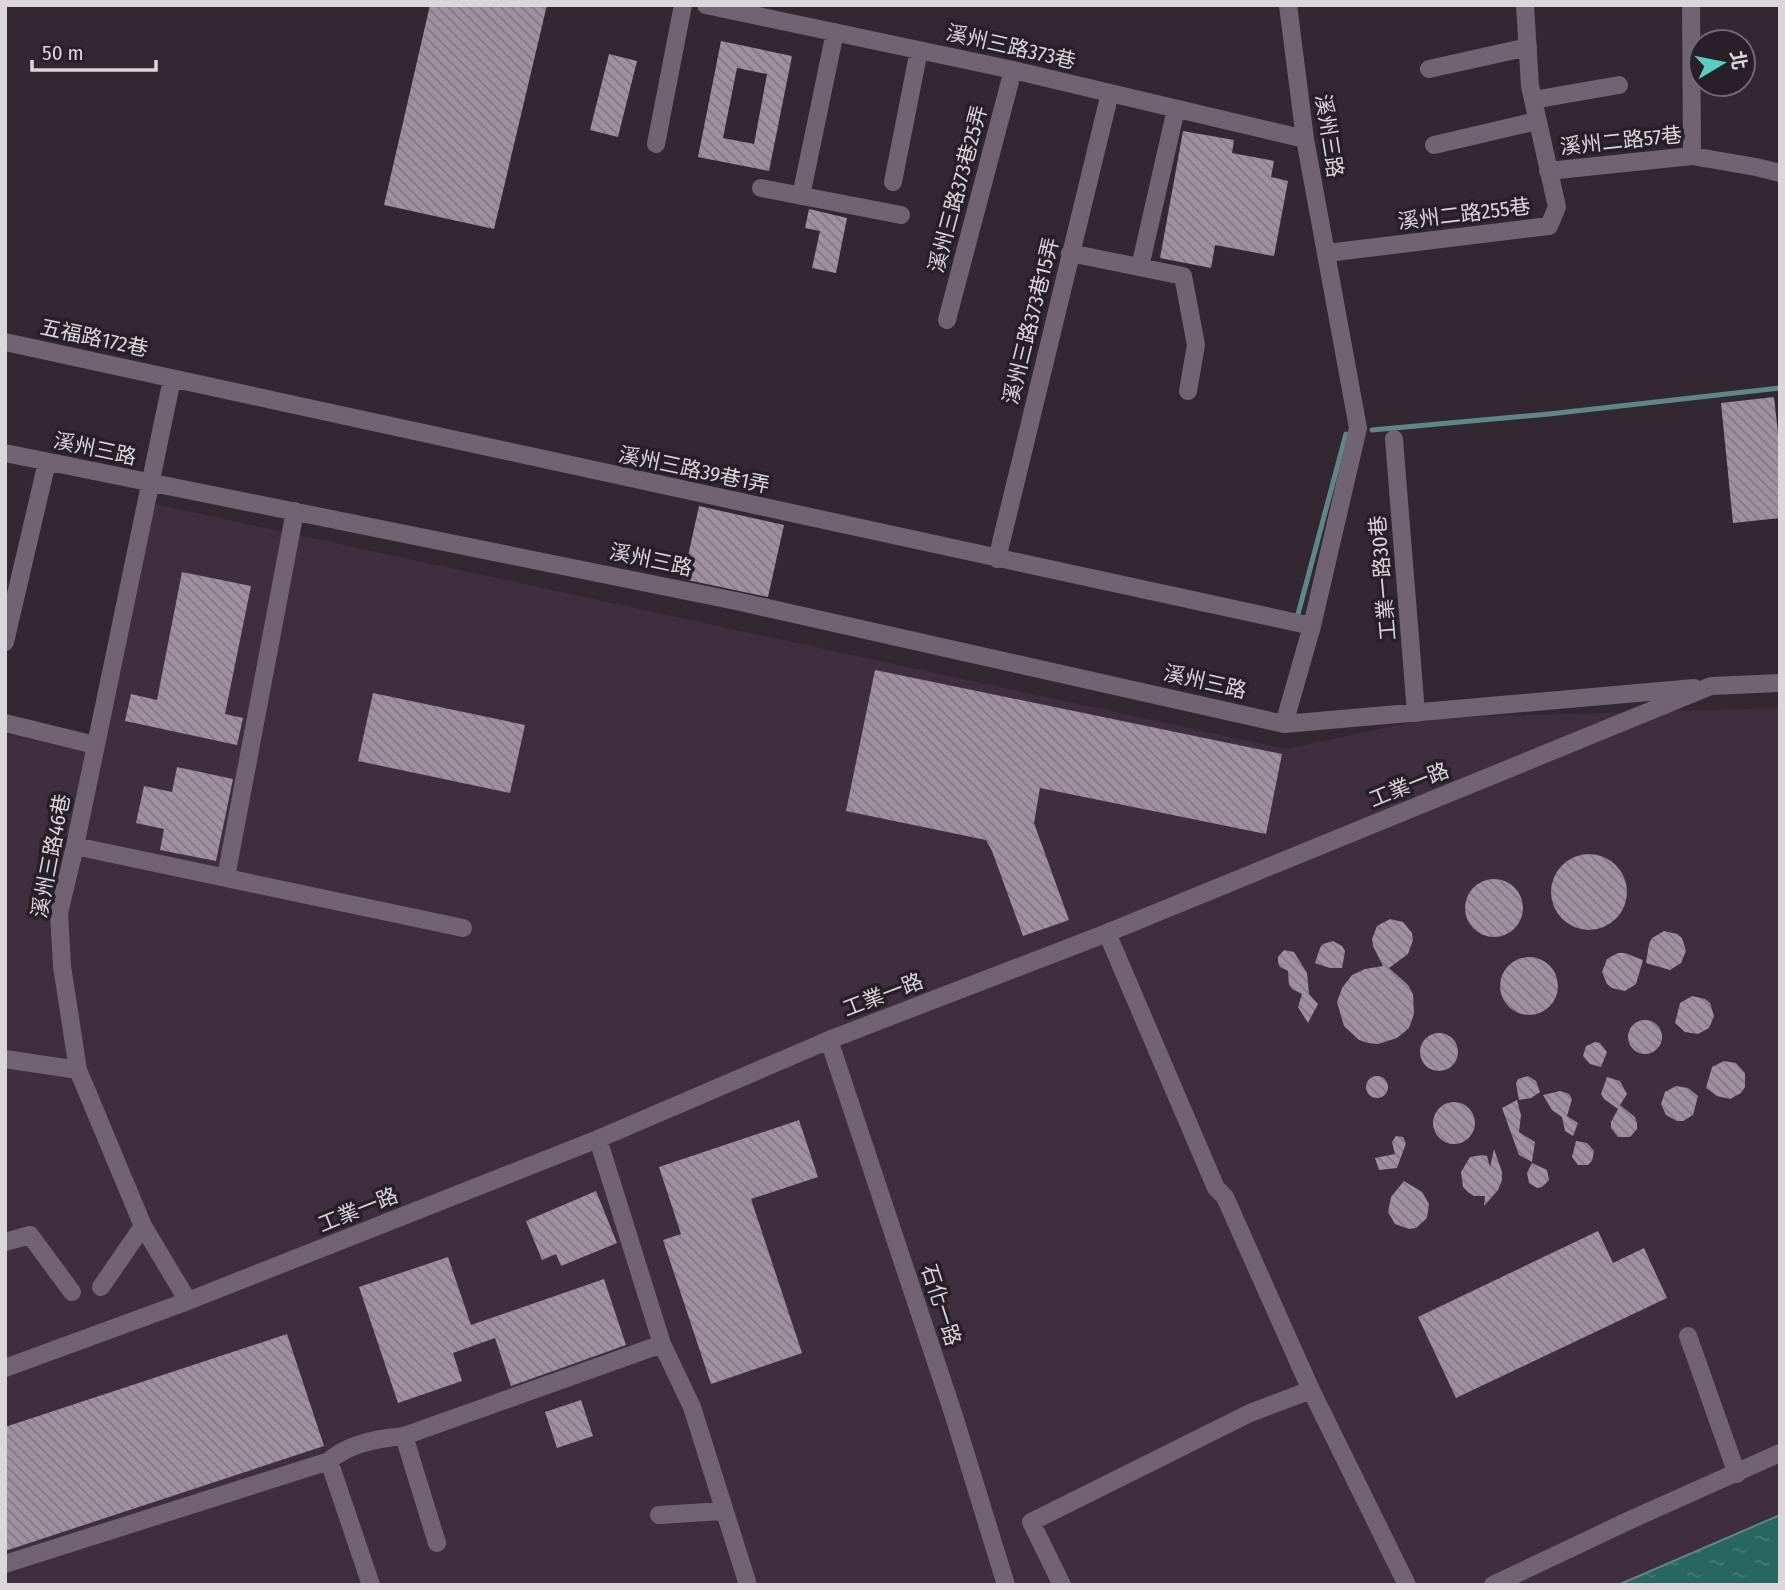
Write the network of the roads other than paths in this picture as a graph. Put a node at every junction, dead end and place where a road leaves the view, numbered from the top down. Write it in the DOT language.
graph roads {
  1 [pos="683,5"];
  2 [pos="706,5"];
  3 [pos="1288,5"];
  4 [pos="1525,5"];
  5 [pos="1691,5"];
  6 [pos="835,32"];
  7 [pos="1528,47"];
  8 [pos="919,50"];
  9 [pos="1429,69"];
  10 [pos="1013,70"];
  11 [pos="1619,85"];
  12 [pos="1110,93"];
  13 [pos="1533,100"];
  14 [pos="1176,108"];
  15 [pos="1537,121"];
  16 [pos="1305,139"];
  17 [pos="656,144"];
  18 [pos="1434,145"];
  19 [pos="1692,156"];
  20 [pos="1548,171"];
  21 [pos="1780,173"];
  22 [pos="893,182"];
  23 [pos="761,188"];
  24 [pos="801,196"];
  25 [pos="901,215"];
  26 [pos="1070,253"];
  27 [pos="1327,253"];
  28 [pos="1140,267"];
  29 [pos="947,320"];
  30 [pos="5,342"];
  31 [pos="172,379"];
  32 [pos="1188,391"];
  33 [pos="1394,439"];
  34 [pos="5,453"];
  35 [pos="47,462"];
  36 [pos="151,484"];
  37 [pos="295,511"];
  38 [pos="997,559"];
  39 [pos="1312,626"];
  40 [pos="5,642"];
  41 [pos="1780,682"];
  42 [pos="1711,686"];
  43 [pos="1416,713"];
  44 [pos="5,723"];
  45 [pos="1284,724"];
  46 [pos="95,745"];
  47 [pos="75,845"];
  48 [pos="226,877"];
  49 [pos="463,928"];
  50 [pos="1107,933"];
  51 [pos="829,1040"];
  52 [pos="5,1059"];
  53 [pos="78,1070"];
  54 [pos="598,1139"];
  55 [pos="143,1226"];
  56 [pos="5,1242"];
  57 [pos="100,1287"];
  58 [pos="72,1292"];
  59 [pos="188,1301"];
  60 [pos="1688,1336"];
  61 [pos="662,1344"];
  62 [pos="5,1368"];
  63 [pos="1311,1390"];
  64 [pos="404,1436"];
  65 [pos="1780,1453"];
  66 [pos="329,1461"];
  67 [pos="1737,1474"];
  68 [pos="723,1511"];
  69 [pos="659,1515"];
  70 [pos="437,1543"];
  71 [pos="5,1564"];
  72 [pos="370,1585"];
  73 [pos="748,1585"];
  74 [pos="1006,1585"];
  75 [pos="1062,1585"];
  76 [pos="1407,1585"];
  77 [pos="1493,1585"];
  1 -- 17 [label="street"];
  2 -- 6 [label="street, 溪州三路373巷"];
  3 -- 16 [label="street, 溪州三路"];
  4 -- 7 [label="street, 溪州二路255巷"];
  5 -- 19 [label="street"];
  6 -- 8 [label="street, 溪州三路373巷"];
  6 -- 24 [label="street"];
  7 -- 9 [label="street"];
  7 -- 13 [label="street, 溪州二路255巷"];
  8 -- 10 [label="street, 溪州三路373巷"];
  8 -- 22 [label="street"];
  10 -- 12 [label="street, 溪州三路373巷"];
  10 -- 29 [label="street, 溪州三路373巷25弄"];
  11 -- 13 [label="street"];
  12 -- 14 [label="street, 溪州三路373巷"];
  12 -- 26 [label="street, 溪州三路373巷15弄"];
  13 -- 15 [label="street, 溪州二路255巷"];
  14 -- 16 [label="street, 溪州三路373巷"];
  14 -- 28 [label="street"];
  15 -- 18 [label="street"];
  15 -- 20 [label="street, 溪州二路255巷"];
  16 -- 27 [label="street, 溪州三路"];
  19 -- 20 [label="street, 溪州二路57巷"];
  19 -- 21 [label="street, 溪州二路57巷"];
  20 -- 27 [label="street, 溪州二路255巷"];
  23 -- 24 [label="street"];
  24 -- 25 [label="street"];
  26 -- 28 [label="street"];
  26 -- 38 [label="street, 溪州三路373巷15弄"];
  27 -- 39 [label="street, 溪州三路"];
  28 -- 32 [label="street"];
  30 -- 31 [label="street, 五福路172巷"];
  31 -- 36 [label="street"];
  31 -- 38 [label="street, 溪州三路39巷1弄"];
  33 -- 43 [label="street, 工業一路30巷"];
  34 -- 35 [label="street, 溪州三路"];
  35 -- 36 [label="street, 溪州三路"];
  35 -- 40 [label="street"];
  36 -- 37 [label="street, 溪州三路"];
  36 -- 46 [label="street, 溪州三路46巷"];
  37 -- 45 [label="street, 溪州三路"];
  37 -- 48 [label="street"];
  38 -- 39 [label="street, 溪州三路39巷1弄"];
  39 -- 45 [label="street, 溪州三路"];
  41 -- 42 [label="street, 工業一路"];
  42 -- 43 [label="street, 溪州三路"];
  42 -- 50 [label="street, 工業一路"];
  43 -- 45 [label="street, 溪州三路"];
  44 -- 46 [label="street"];
  46 -- 47 [label="street, 溪州三路46巷"];
  47 -- 48 [label="street"];
  47 -- 53 [label="street, 溪州三路46巷"];
  48 -- 49 [label="street"];
  50 -- 51 [label="street, 工業一路"];
  50 -- 63 [label="street"];
  51 -- 54 [label="street, 工業一路"];
  51 -- 74 [label="street, 石化一路"];
  52 -- 53 [label="street"];
  53 -- 55 [label="street, 溪州三路46巷"];
  54 -- 59 [label="street, 工業一路"];
  54 -- 61 [label="street"];
  55 -- 57 [label="street"];
  55 -- 59 [label="street, 溪州三路46巷"];
  56 -- 58 [label="street"];
  59 -- 62 [label="street, 工業一路"];
  60 -- 67 [label="street"];
  61 -- 64 [label="street"];
  61 -- 68 [label="street"];
  63 -- 75 [label="street"];
  63 -- 76 [label="street"];
  64 -- 66 [label="street"];
  64 -- 70 [label="street"];
  65 -- 67 [label="street"];
  66 -- 71 [label="street"];
  66 -- 72 [label="street"];
  67 -- 77 [label="street"];
  68 -- 69 [label="street"];
  68 -- 73 [label="street"];
}
